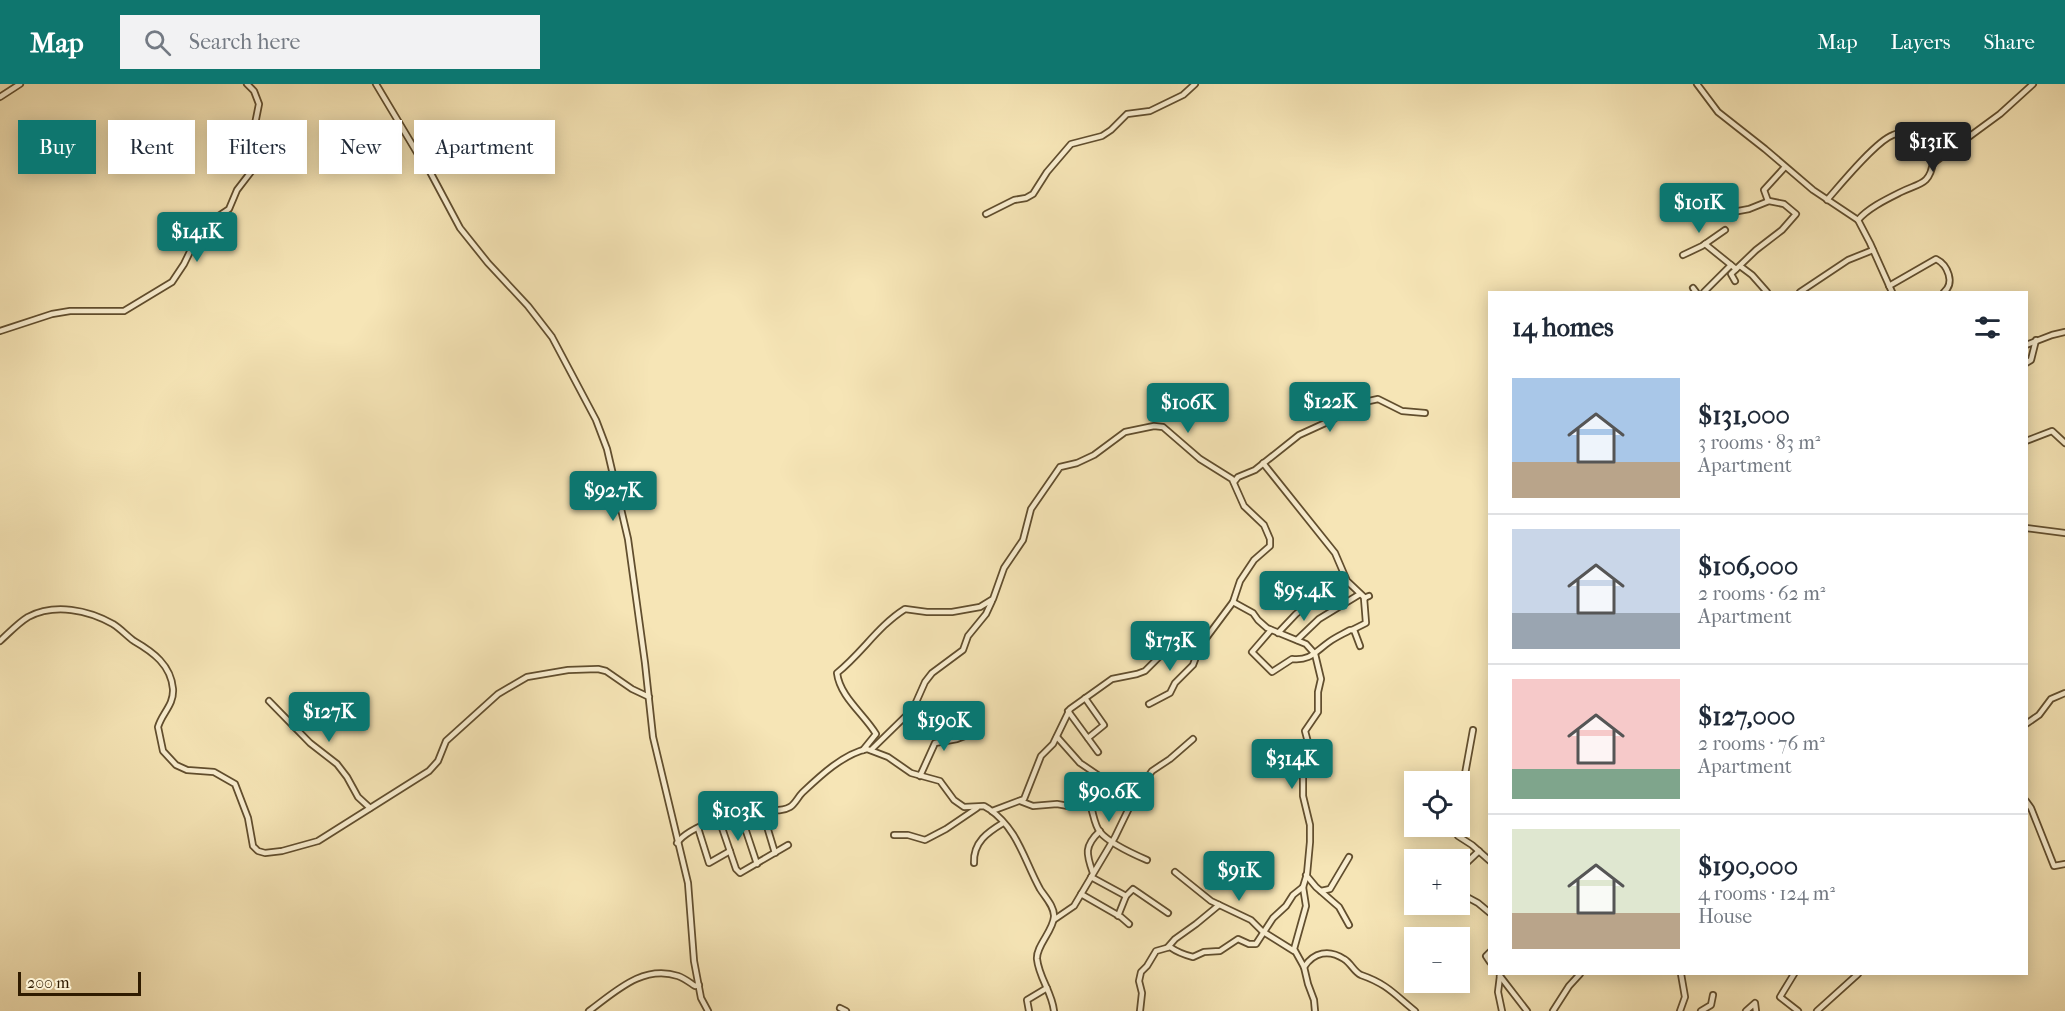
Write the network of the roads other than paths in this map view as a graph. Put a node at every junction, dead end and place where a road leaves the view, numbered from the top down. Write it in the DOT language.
graph roads {
  1 [pos="20,84"];
  2 [pos="246,84"];
  3 [pos="376,84"];
  4 [pos="1195,84"];
  5 [pos="1697,84"];
  6 [pos="2033,84"];
  7 [pos="0,97"];
  8 [pos="1934,162"];
  9 [pos="1785,167"];
  10 [pos="1827,200"];
  11 [pos="1767,201"];
  12 [pos="1732,212"];
  13 [pos="986,214"];
  14 [pos="1858,220"];
  15 [pos="1725,230"];
  16 [pos="1705,244"];
  17 [pos="1873,250"];
  18 [pos="1683,255"];
  19 [pos="1736,267"];
  20 [pos="1735,281"];
  21 [pos="1890,290"];
  22 [pos="1705,291"];
  23 [pos="1766,291"];
  24 [pos="1802,291"];
  25 [pos="1945,291"];
  26 [pos="0,331"];
  27 [pos="2065,332"];
  28 [pos="2036,340"];
  29 [pos="2028,344"];
  30 [pos="2028,362"];
  31 [pos="1425,413"];
  32 [pos="2028,440"];
  33 [pos="2065,443"];
  34 [pos="1263,463"];
  35 [pos="1234,482"];
  36 [pos="2028,528"];
  37 [pos="2065,533"];
  38 [pos="1365,596"];
  39 [pos="1317,597"];
  40 [pos="993,599"];
  41 [pos="1233,602"];
  42 [pos="1271,630"];
  43 [pos="1352,630"];
  44 [pos="1278,633"];
  45 [pos="1297,640"];
  46 [pos="0,641"];
  47 [pos="1200,646"];
  48 [pos="1360,646"];
  49 [pos="1315,654"];
  50 [pos="2065,693"];
  51 [pos="649,697"];
  52 [pos="1085,698"];
  53 [pos="269,701"];
  54 [pos="1149,704"];
  55 [pos="1068,711"];
  56 [pos="2028,723"];
  57 [pos="1473,730"];
  58 [pos="970,734"];
  59 [pos="1057,737"];
  60 [pos="1088,738"];
  61 [pos="1193,739"];
  62 [pos="863,750"];
  63 [pos="871,750"];
  64 [pos="1098,752"];
  65 [pos="920,776"];
  66 [pos="1020,801"];
  67 [pos="2028,803"];
  68 [pos="1130,804"];
  69 [pos="979,807"];
  70 [pos="370,808"];
  71 [pos="762,810"];
  72 [pos="992,811"];
  73 [pos="740,813"];
  74 [pos="719,819"];
  75 [pos="1003,823"];
  76 [pos="698,828"];
  77 [pos="1100,831"];
  78 [pos="894,835"];
  79 [pos="1112,841"];
  80 [pos="677,843"];
  81 [pos="788,845"];
  82 [pos="730,851"];
  83 [pos="1479,851"];
  84 [pos="775,853"];
  85 [pos="1349,857"];
  86 [pos="1488,859"];
  87 [pos="1147,860"];
  88 [pos="1470,860"];
  89 [pos="974,863"];
  90 [pos="757,864"];
  91 [pos="2065,864"];
  92 [pos="1175,872"];
  93 [pos="1092,875"];
  94 [pos="1306,875"];
  95 [pos="1303,887"];
  96 [pos="1321,891"];
  97 [pos="1081,894"];
  98 [pos="1126,896"];
  99 [pos="1470,899"];
  100 [pos="1219,904"];
  101 [pos="1488,911"];
  102 [pos="1168,913"];
  103 [pos="1118,916"];
  104 [pos="1054,920"];
  105 [pos="1129,924"];
  106 [pos="1349,925"];
  107 [pos="1264,932"];
  108 [pos="1168,947"];
  109 [pos="1294,951"];
  110 [pos="1304,967"];
  111 [pos="1499,975"];
  112 [pos="1579,975"];
  113 [pos="1681,975"];
  114 [pos="1793,975"];
  115 [pos="1857,975"];
  116 [pos="699,986"];
  117 [pos="1047,988"];
  118 [pos="1713,995"];
  119 [pos="840,1008"];
  120 [pos="589,1011"];
  121 [pos="708,1011"];
  122 [pos="846,1011"];
  123 [pos="1029,1011"];
  124 [pos="1054,1011"];
  125 [pos="1140,1011"];
  126 [pos="1315,1011"];
  127 [pos="1415,1011"];
  128 [pos="1502,1011"];
  129 [pos="1527,1011"];
  130 [pos="1553,1011"];
  131 [pos="1680,1011"];
  132 [pos="1701,1011"];
  133 [pos="1746,1011"];
  134 [pos="1756,1011"];
  135 [pos="1798,1011"];
  136 [pos="1817,1011"];
  1 -- 7 [label="street"];
  2 -- 26 [label="street"];
  3 -- 51 [label="street"];
  4 -- 13 [label="street"];
  5 -- 9 [label="street"];
  6 -- 8 [label="street"];
  8 -- 10 [label="street"];
  8 -- 14 [label="street"];
  9 -- 10 [label="street"];
  9 -- 11 [label="street"];
  10 -- 14 [label="street"];
  11 -- 12 [label="street"];
  11 -- 19 [label="street"];
  14 -- 17 [label="street"];
  15 -- 16 [label="street"];
  16 -- 18 [label="street"];
  16 -- 19 [label="street"];
  17 -- 21 [label="street"];
  17 -- 24 [label="street"];
  19 -- 20 [label="street"];
  19 -- 22 [label="street"];
  19 -- 23 [label="street"];
  21 -- 25 [label="street"];
  27 -- 28 [label="street"];
  28 -- 29 [label="street"];
  28 -- 30 [label="street"];
  31 -- 34 [label="street"];
  32 -- 33 [label="street"];
  34 -- 35 [label="street"];
  34 -- 38 [label="street"];
  35 -- 40 [label="street"];
  35 -- 41 [label="street"];
  36 -- 37 [label="street"];
  38 -- 43 [label="street"];
  38 -- 45 [label="street"];
  39 -- 44 [label="street"];
  40 -- 62 [label="street"];
  40 -- 63 [label="street"];
  41 -- 42 [label="street"];
  41 -- 47 [label="street"];
  42 -- 44 [label="street"];
  42 -- 49 [label="street"];
  43 -- 48 [label="street"];
  43 -- 49 [label="street"];
  44 -- 45 [label="street"];
  45 -- 49 [label="street"];
  46 -- 70 [label="street"];
  47 -- 52 [label="street"];
  47 -- 54 [label="street"];
  49 -- 94 [label="street"];
  50 -- 56 [label="street"];
  51 -- 70 [label="street"];
  51 -- 80 [label="street"];
  52 -- 55 [label="street"];
  52 -- 60 [label="street"];
  53 -- 70 [label="street"];
  55 -- 59 [label="street"];
  55 -- 60 [label="street"];
  57 -- 83 [label="street"];
  58 -- 65 [label="street"];
  59 -- 66 [label="street"];
  59 -- 68 [label="street"];
  60 -- 64 [label="street"];
  61 -- 68 [label="street"];
  62 -- 63 [label="street"];
  62 -- 71 [label="street"];
  63 -- 65 [label="street"];
  65 -- 69 [label="street"];
  66 -- 72 [label="street"];
  66 -- 77 [label="street"];
  67 -- 91 [label="street"];
  68 -- 79 [label="street"];
  69 -- 72 [label="street"];
  69 -- 78 [label="street"];
  71 -- 73 [label="street"];
  71 -- 84 [label="street"];
  72 -- 75 [label="street"];
  73 -- 74 [label="street"];
  73 -- 90 [label="street"];
  74 -- 76 [label="street"];
  74 -- 82 [label="street"];
  75 -- 89 [label="street"];
  75 -- 104 [label="street"];
  76 -- 80 [label="street"];
  76 -- 82 [label="street"];
  77 -- 79 [label="street"];
  77 -- 93 [label="street"];
  79 -- 87 [label="street"];
  79 -- 93 [label="street"];
  80 -- 116 [label="street"];
  81 -- 84 [label="street"];
  82 -- 90 [label="street"];
  83 -- 86 [label="street"];
  83 -- 88 [label="street"];
  84 -- 90 [label="street"];
  85 -- 96 [label="street"];
  92 -- 100 [label="street"];
  93 -- 97 [label="street"];
  93 -- 98 [label="street"];
  94 -- 95 [label="street"];
  94 -- 96 [label="street"];
  95 -- 107 [label="street"];
  95 -- 109 [label="street"];
  96 -- 106 [label="street"];
  97 -- 103 [label="street"];
  97 -- 104 [label="street"];
  98 -- 102 [label="street"];
  98 -- 103 [label="street"];
  99 -- 101 [label="street"];
  100 -- 107 [label="street"];
  100 -- 108 [label="street"];
  103 -- 105 [label="street"];
  104 -- 117 [label="street"];
  107 -- 108 [label="street"];
  107 -- 109 [label="street"];
  108 -- 125 [label="street"];
  109 -- 110 [label="street"];
  110 -- 126 [label="street"];
  110 -- 127 [label="street"];
  111 -- 128 [label="street"];
  111 -- 129 [label="street"];
  112 -- 130 [label="street"];
  113 -- 131 [label="street"];
  114 -- 135 [label="street"];
  115 -- 136 [label="street"];
  116 -- 120 [label="street"];
  116 -- 121 [label="street"];
  117 -- 123 [label="street"];
  117 -- 124 [label="street"];
  118 -- 132 [label="street"];
  119 -- 122 [label="street"];
  133 -- 134 [label="street"];
}
